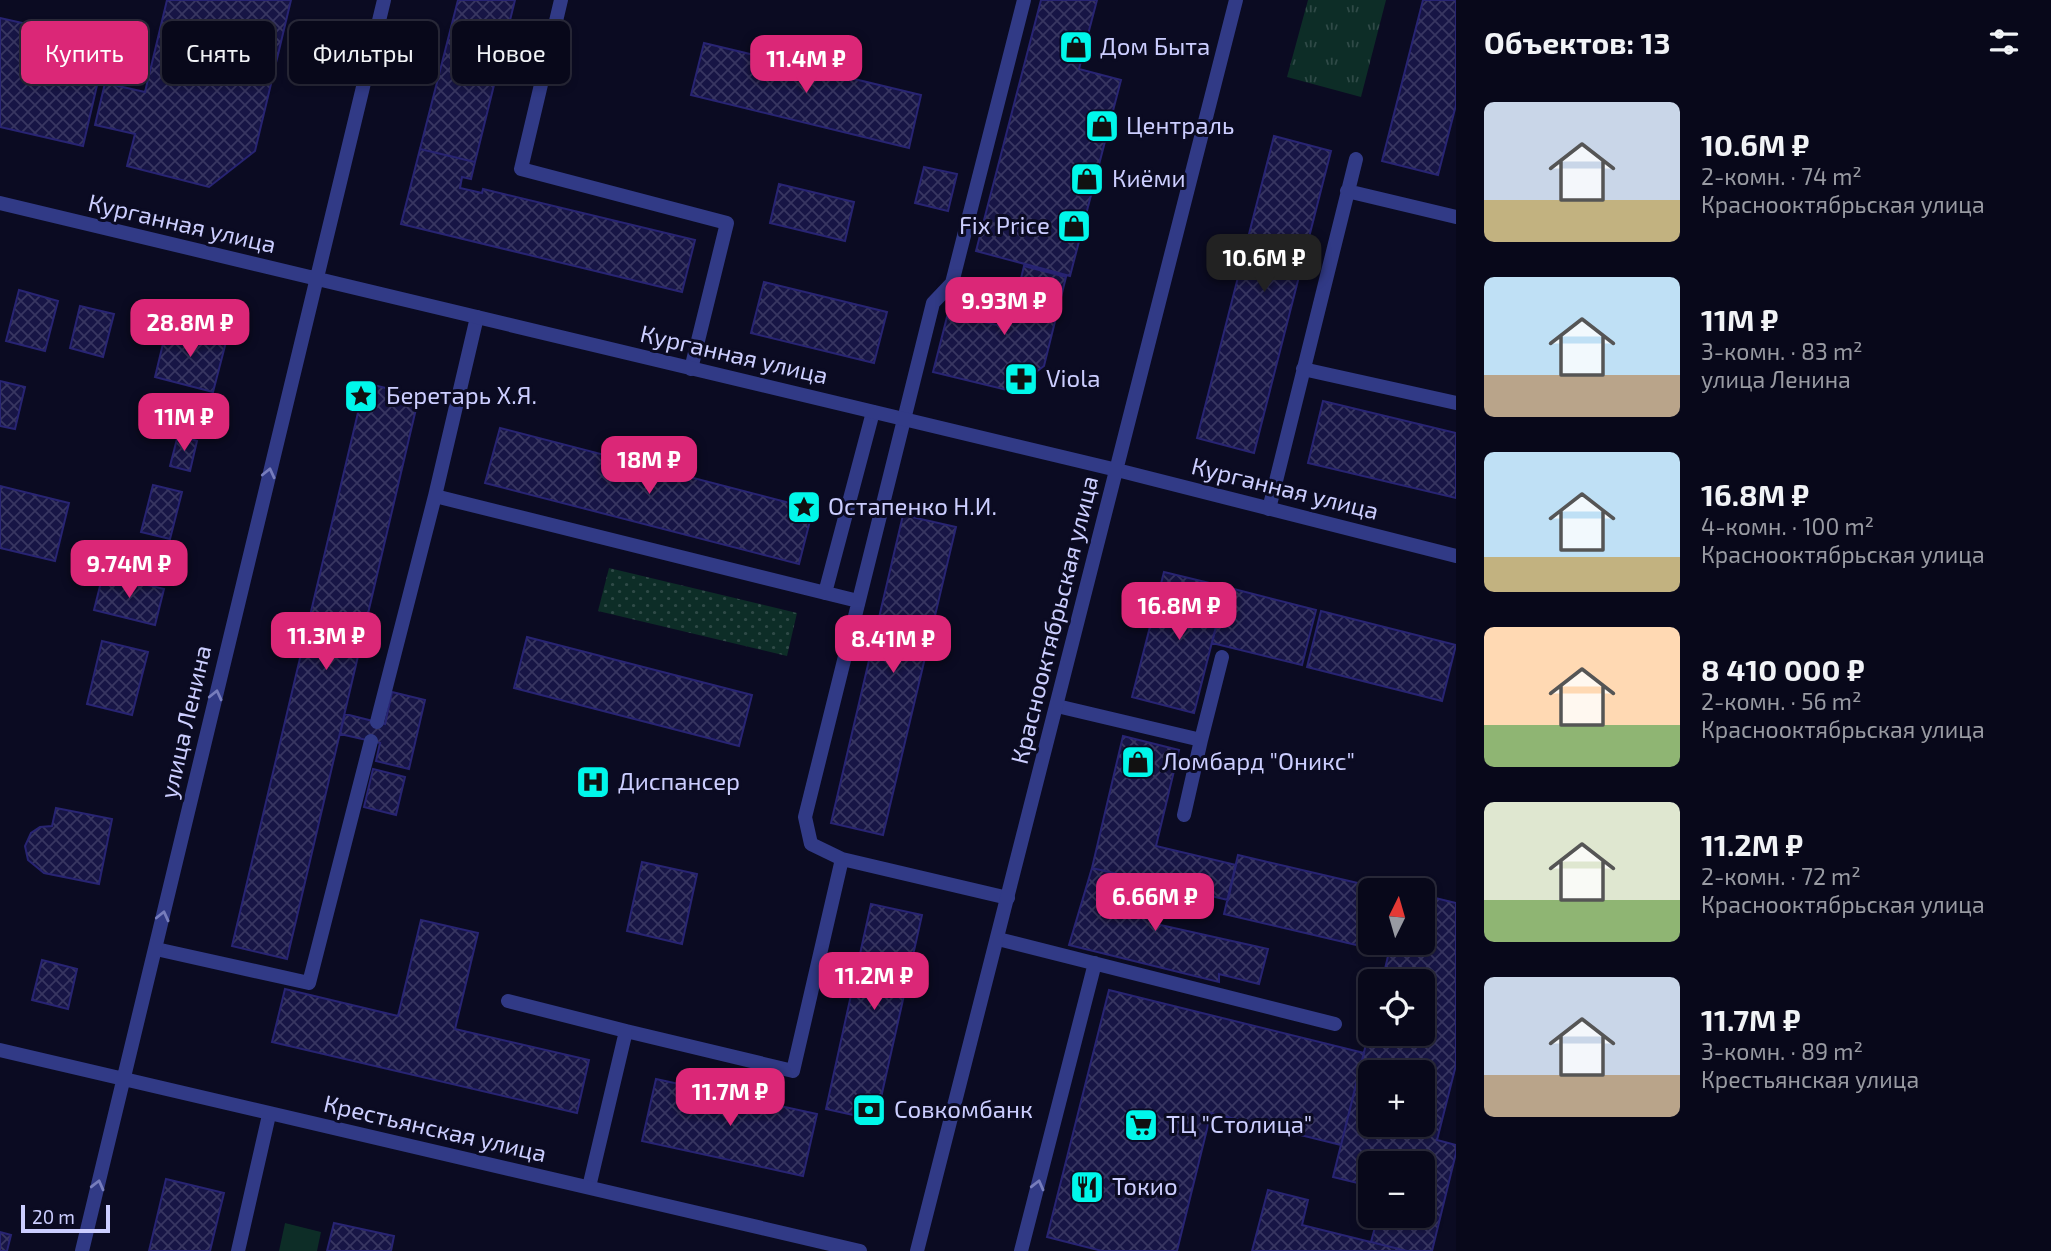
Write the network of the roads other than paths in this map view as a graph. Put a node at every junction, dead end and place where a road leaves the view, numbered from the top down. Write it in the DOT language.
graph roads {
  1 [pos="384,0"];
  2 [pos="561,0"];
  3 [pos="1024,0"];
  4 [pos="1236,0"];
  5 [pos="1356,159"];
  6 [pos="1347,191"];
  7 [pos="0,203"];
  8 [pos="1456,217"];
  9 [pos="316,279"];
  10 [pos="477,317"];
  11 [pos="691,369"];
  12 [pos="1303,369"];
  13 [pos="1456,404"];
  14 [pos="873,412"];
  15 [pos="905,420"];
  16 [pos="1117,470"];
  17 [pos="435,496"];
  18 [pos="1269,509"];
  19 [pos="1456,556"];
  20 [pos="825,593"];
  21 [pos="858,601"];
  22 [pos="1222,657"];
  23 [pos="1057,706"];
  24 [pos="377,722"];
  25 [pos="1201,740"];
  26 [pos="372,741"];
  27 [pos="1184,815"];
  28 [pos="842,859"];
  29 [pos="1008,898"];
  30 [pos="998,939"];
  31 [pos="156,948"];
  32 [pos="1094,963"];
  33 [pos="508,1001"];
  34 [pos="1335,1024"];
  35 [pos="626,1031"];
  36 [pos="0,1051"];
  37 [pos="125,1080"];
  38 [pos="269,1115"];
  39 [pos="589,1187"];
  40 [pos="82,1251"];
  41 [pos="238,1251"];
  42 [pos="860,1251"];
  43 [pos="917,1251"];
  44 [pos="1021,1251"];
  1 -- 9 [label="street, улица Ленина"];
  2 -- 11 [label="street"];
  3 -- 15 [label="street"];
  4 -- 16 [label="street, Краснооктябрьская улица"];
  5 -- 6 [label="street"];
  6 -- 8 [label="street"];
  6 -- 12 [label="street"];
  7 -- 9 [label="street, Курганная улица"];
  9 -- 10 [label="street, Курганная улица"];
  31 -- 9 [label="street, улица Ленина, one-way"];
  10 -- 11 [label="street, Курганная улица"];
  10 -- 17 [label="street"];
  11 -- 14 [label="street, Курганная улица"];
  12 -- 13 [label="street"];
  12 -- 18 [label="street"];
  14 -- 15 [label="street, Курганная улица"];
  14 -- 20 [label="street"];
  15 -- 16 [label="street, Курганная улица"];
  15 -- 21 [label="street"];
  16 -- 18 [label="street, Курганная улица"];
  16 -- 23 [label="street, Краснооктябрьская улица"];
  17 -- 20 [label="street"];
  17 -- 24 [label="street"];
  18 -- 19 [label="street, Курганная улица"];
  20 -- 21 [label="street"];
  21 -- 28 [label="street"];
  22 -- 25 [label="street"];
  23 -- 25 [label="street"];
  23 -- 29 [label="street, Краснооктябрьская улица"];
  25 -- 27 [label="street"];
  26 -- 31 [label="street"];
  28 -- 29 [label="street"];
  28 -- 35 [label="street"];
  29 -- 30 [label="street, Краснооктябрьская улица"];
  30 -- 32 [label="street"];
  30 -- 43 [label="street, Краснооктябрьская улица"];
  31 -- 37 [label="street, улица Ленина"];
  32 -- 34 [label="street"];
  44 -- 32 [label="street, one-way"];
  33 -- 35 [label="street"];
  35 -- 39 [label="street"];
  36 -- 37 [label="street, Крестьянская улица"];
  37 -- 38 [label="street, Крестьянская улица"];
  40 -- 37 [label="street, улица Ленина, one-way"];
  38 -- 39 [label="street, Крестьянская улица"];
  38 -- 41 [label="street"];
  39 -- 42 [label="street, Крестьянская улица"];
}
